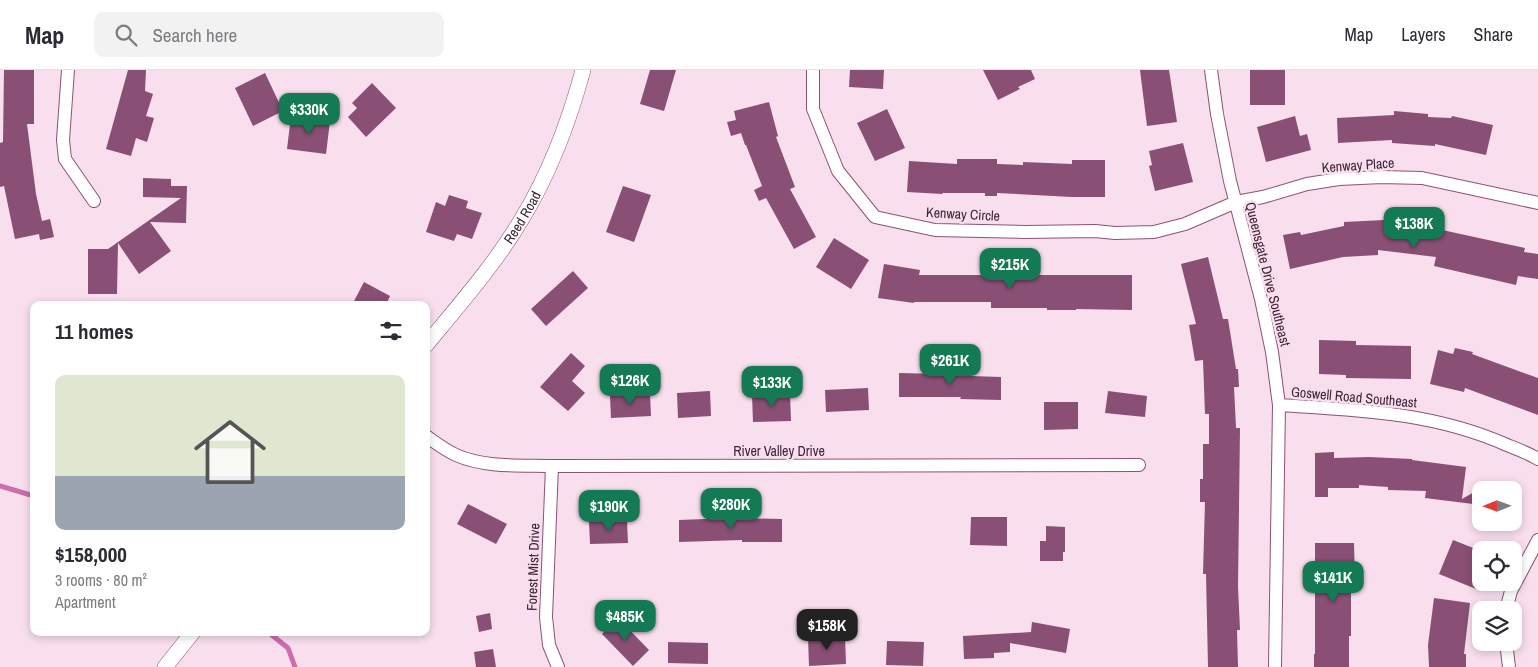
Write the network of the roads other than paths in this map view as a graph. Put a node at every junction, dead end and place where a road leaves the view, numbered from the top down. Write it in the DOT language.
graph roads {
  1 [pos="68,70"];
  2 [pos="583,70"];
  3 [pos="813,70"];
  4 [pos="1211,70"];
  5 [pos="94,200"];
  6 [pos="1236,202"];
  7 [pos="1538,203"];
  8 [pos="1185,224"];
  9 [pos="430,340"];
  10 [pos="1279,405"];
  11 [pos="430,439"];
  12 [pos="1538,459"];
  13 [pos="552,466"];
  14 [pos="1139,466"];
  15 [pos="1538,540"];
  16 [pos="1508,601"];
  17 [pos="190,636"];
  18 [pos="1507,651"];
  19 [pos="165,667"];
  20 [pos="558,667"];
  21 [pos="1275,667"];
  22 [pos="1509,667"];
  1 -- 5 [label="street"];
  2 -- 9 [label="street, Reed Road"];
  3 -- 8 [label="street, Kenway Circle"];
  4 -- 6 [label="street, Queensgate Drive Southeast"];
  6 -- 7 [label="street, Kenway Place"];
  6 -- 8 [label="street, Kenway Place"];
  6 -- 10 [label="street, Queensgate Drive Southeast"];
  10 -- 12 [label="street, Goswell Road Southeast"];
  10 -- 21 [label="street, Queensgate Drive Southeast"];
  11 -- 13 [label="street, River Valley Drive"];
  13 -- 14 [label="street, River Valley Drive"];
  13 -- 20 [label="street, Forest Mist Drive"];
  15 -- 16 [label="street"];
  17 -- 19 [label="street"];
  18 -- 22 [label="street"];
}
